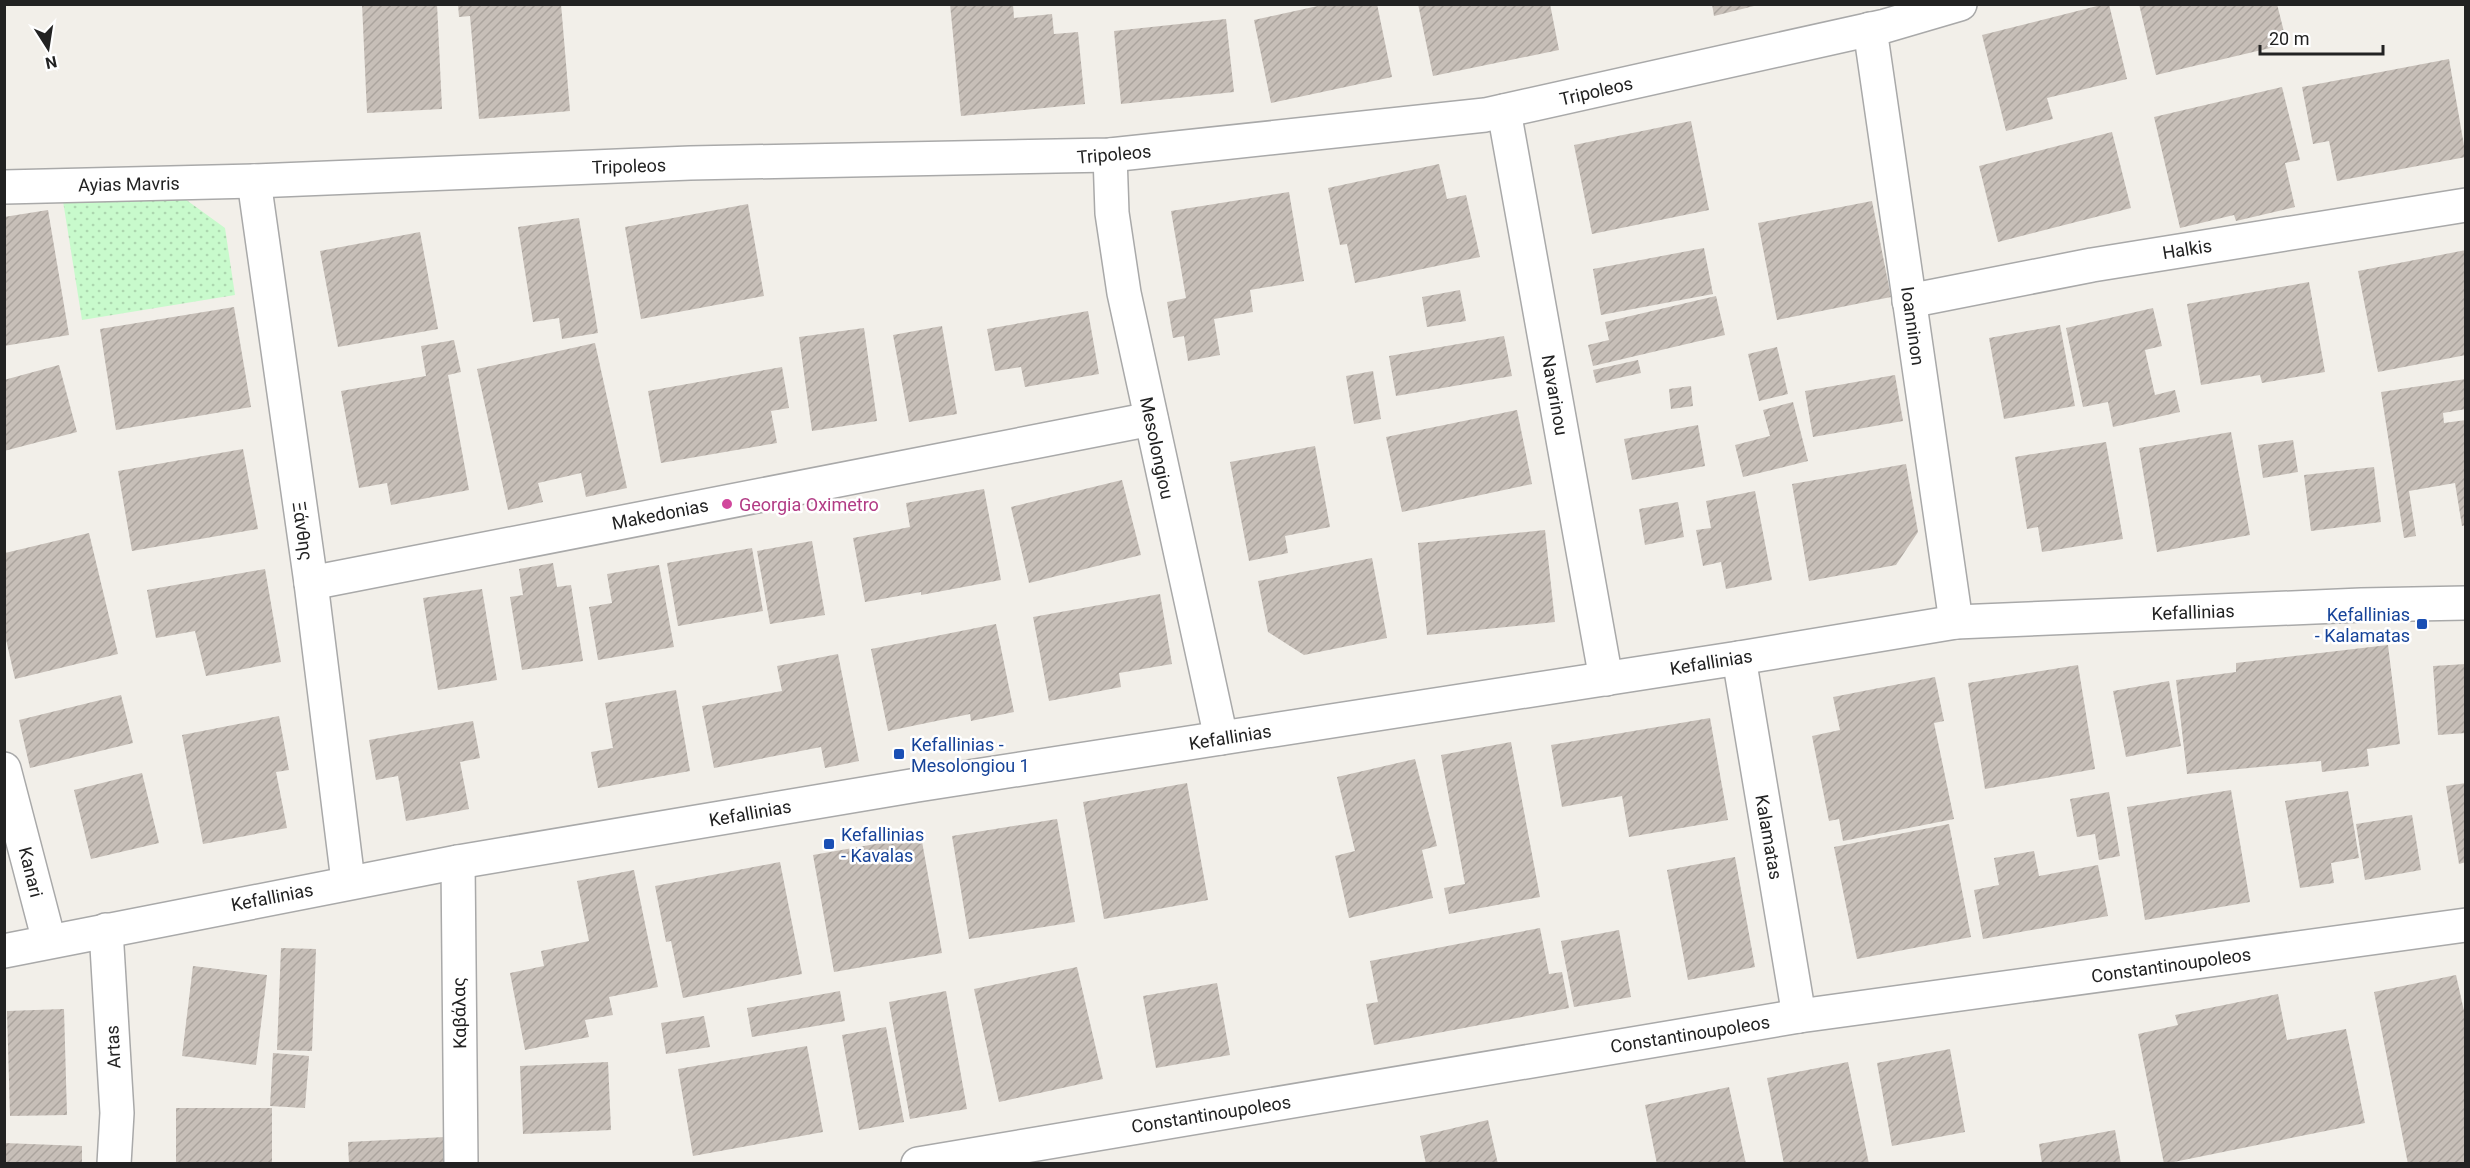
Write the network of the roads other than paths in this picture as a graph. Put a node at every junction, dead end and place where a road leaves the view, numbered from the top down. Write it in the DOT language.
graph roads {
  1 [pos="1960,4"];
  2 [pos="1870,29"];
  3 [pos="1504,111"];
  4 [pos="1110,155"];
  5 [pos="254,181"];
  6 [pos="4,187"];
  7 [pos="2466,205"];
  8 [pos="1909,301"];
  9 [pos="1151,419"];
  10 [pos="311,583"];
  11 [pos="2466,603"];
  12 [pos="1956,622"];
  13 [pos="1739,658"];
  14 [pos="1606,678"];
  15 [pos="1221,738"];
  16 [pos="4,769"];
  17 [pos="458,862"];
  18 [pos="348,881"];
  19 [pos="2466,925"];
  20 [pos="106,930"];
  21 [pos="49,941"];
  22 [pos="4,951"];
  23 [pos="1799,1016"];
  24 [pos="114,1164"];
  25 [pos="461,1164"];
  26 [pos="918,1164"];
  1 -- 2 [label="street, Tripoleos"];
  2 -- 3 [label="street, Tripoleos"];
  2 -- 8 [label="street, Ioanninon"];
  3 -- 4 [label="street, Tripoleos"];
  3 -- 14 [label="street, Navarinou"];
  4 -- 5 [label="street, Tripoleos"];
  4 -- 9 [label="street, Mesolongiou"];
  5 -- 6 [label="street, Ayias Mavris"];
  5 -- 10 [label="street, Ξάνθης"];
  7 -- 8 [label="street, Halkis"];
  8 -- 12 [label="street, Ioanninon"];
  9 -- 10 [label="street, Makedonias"];
  9 -- 15 [label="street, Mesolongiou"];
  10 -- 18 [label="street, Ξάνθης"];
  11 -- 12 [label="street, Kefallinias"];
  12 -- 13 [label="street, Kefallinias"];
  13 -- 14 [label="street, Kefallinias"];
  13 -- 23 [label="street, Kalamatas"];
  14 -- 15 [label="street, Kefallinias"];
  15 -- 17 [label="street, Kefallinias"];
  16 -- 21 [label="street, Kanari"];
  17 -- 18 [label="street, Kefallinias"];
  17 -- 25 [label="street, Καβάλας"];
  18 -- 20 [label="street, Kefallinias"];
  19 -- 23 [label="street, Constantinoupoleos"];
  20 -- 21 [label="street, Kefallinias"];
  20 -- 24 [label="street, Artas"];
  21 -- 22 [label="street, Kefallinias"];
  23 -- 26 [label="street, Constantinoupoleos"];
}
